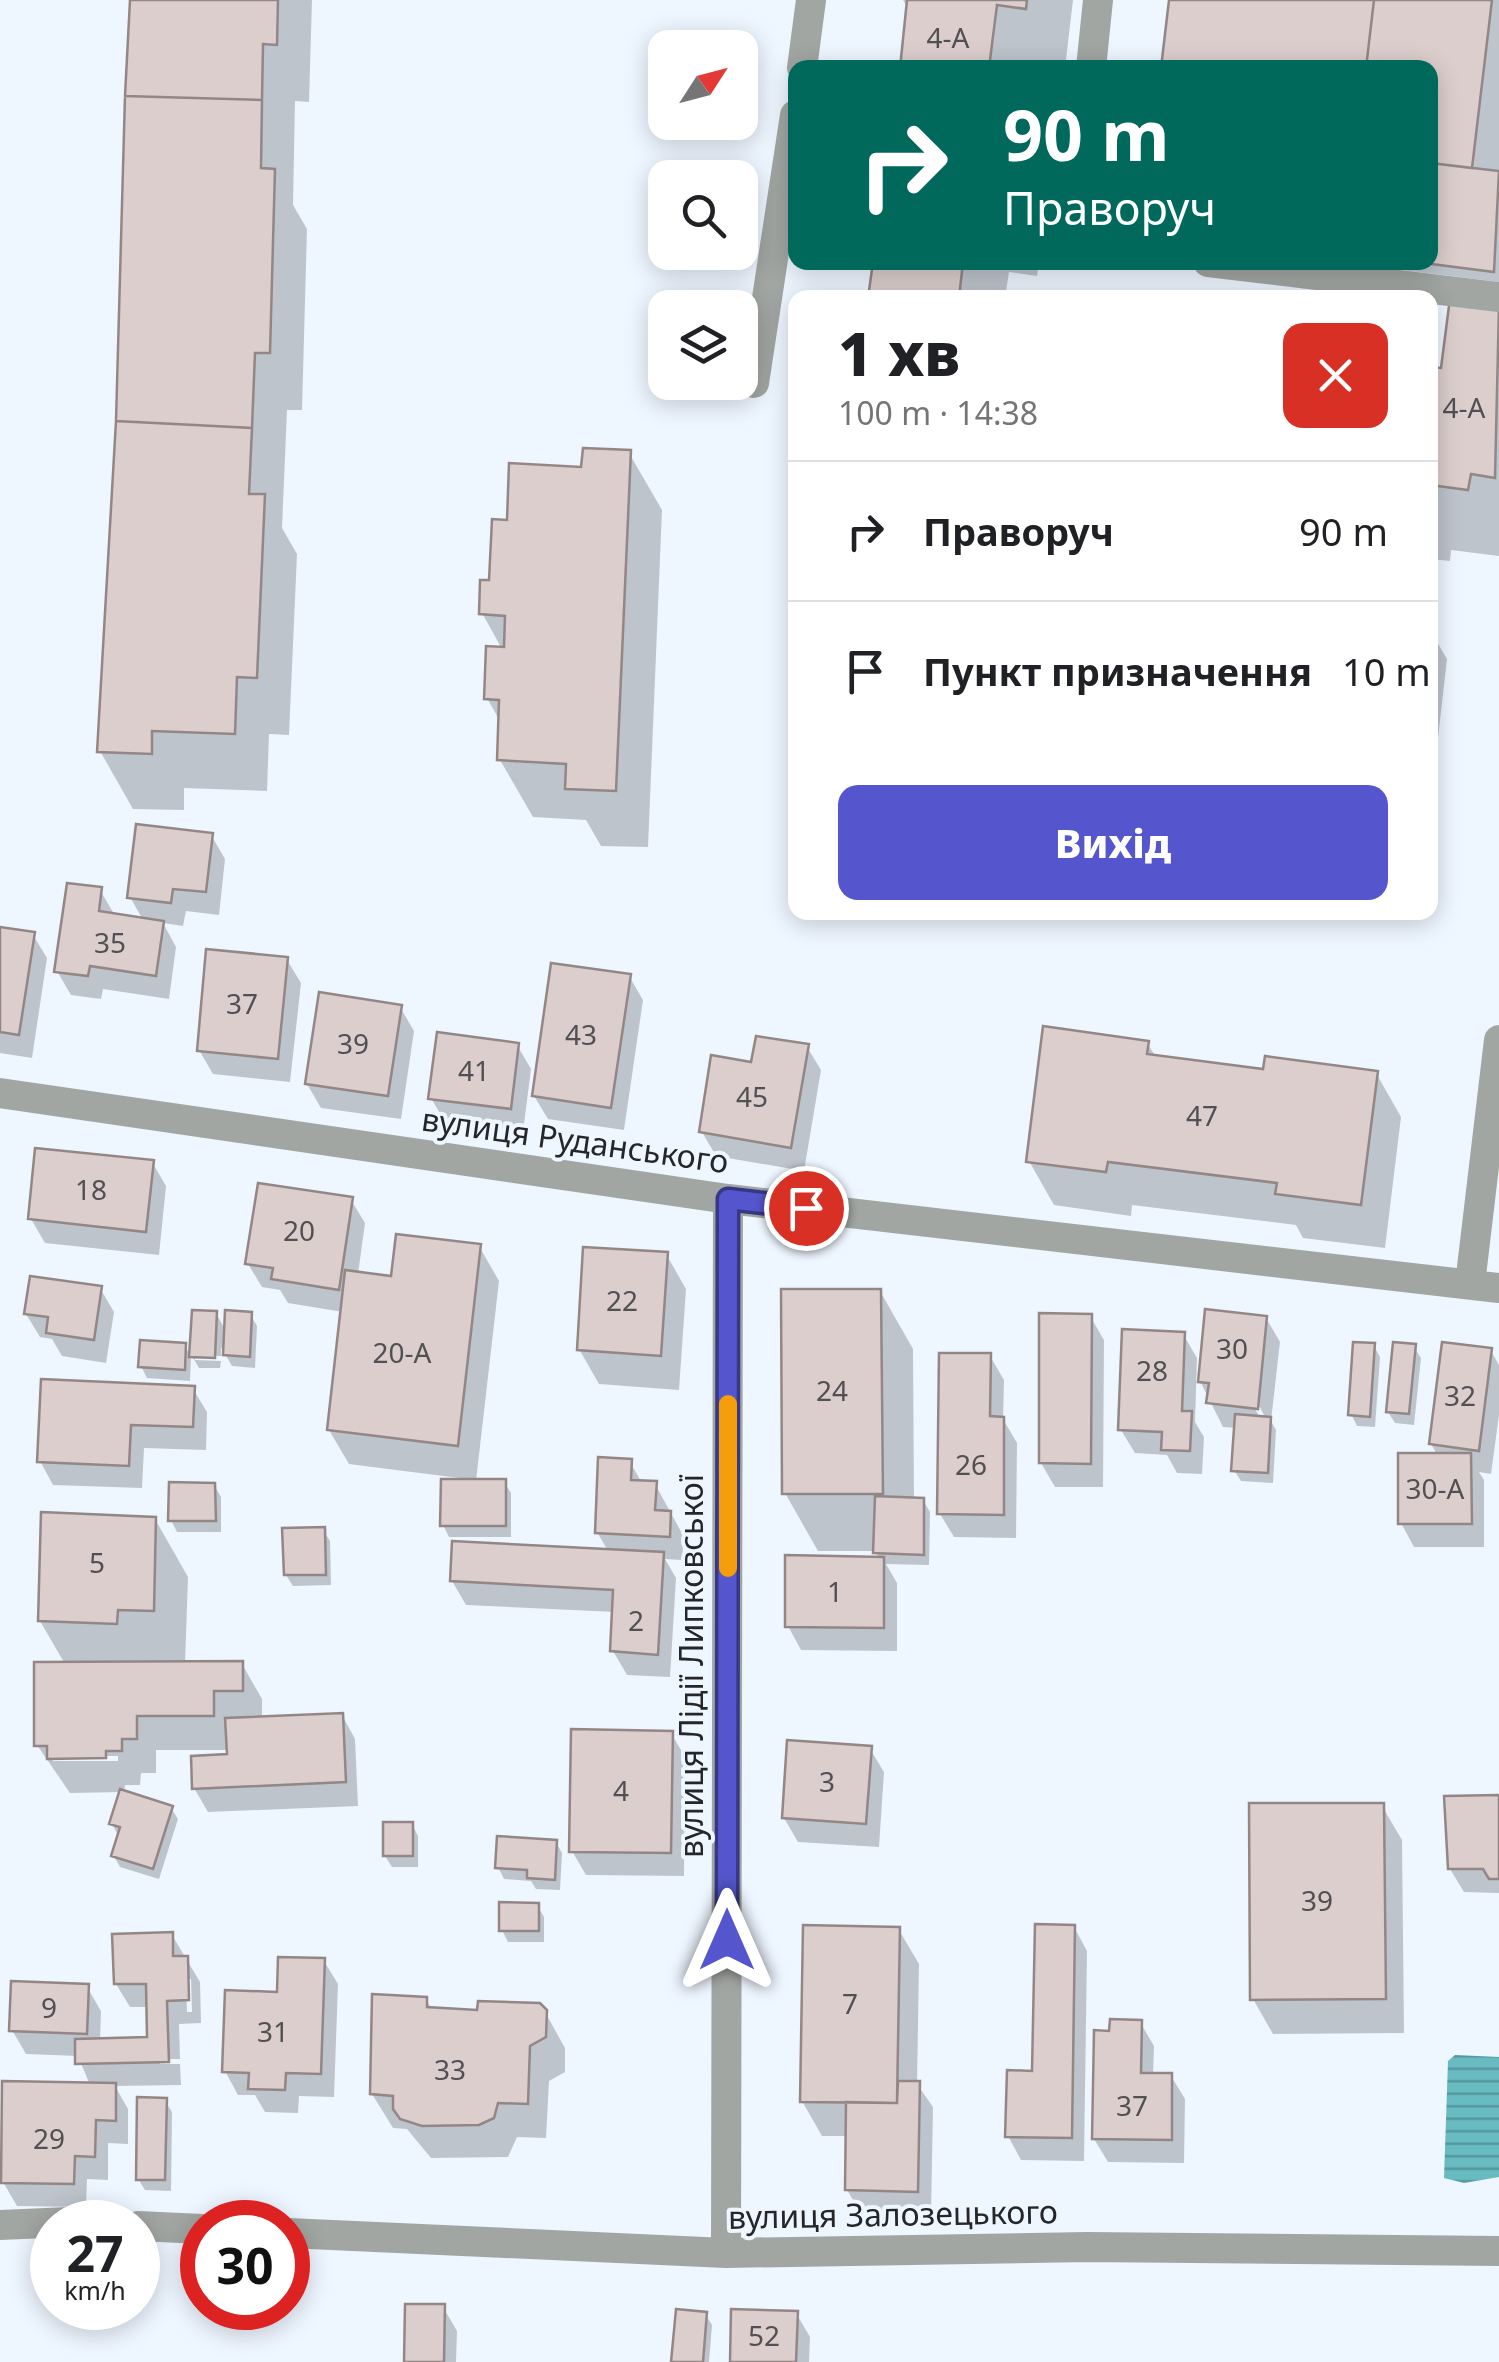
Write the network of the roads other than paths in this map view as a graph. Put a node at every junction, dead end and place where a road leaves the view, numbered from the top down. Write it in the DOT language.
graph roads {
  1 [pos="811,0"];
  2 [pos="1098,0"];
  3 [pos="803,60"];
  4 [pos="1092,60"];
  5 [pos="788,209"];
  6 [pos="1276,270"];
  7 [pos="1499,296"];
  8 [pos="758,363"];
  9 [pos="1499,1040"];
  10 [pos="0,1093"];
  11 [pos="728,1199"];
  12 [pos="1485,1286"];
  13 [pos="30,2224"];
  14 [pos="0,2225"];
  15 [pos="310,2233"];
  16 [pos="1499,2251"];
  17 [pos="726,2253"];
  1 -- 3 [label="street"];
  2 -- 4 [label="street"];
  5 -- 8 [label="street"];
  6 -- 7 [label="street"];
  9 -- 12 [label="street"];
  10 -- 11 [label="street, вулиця Руданського"];
  11 -- 12 [label="street, вулиця Руданського"];
  11 -- 17 [label="street, вулиця Лідії Липковської"];
  13 -- 14 [label="street"];
  15 -- 17 [label="street, вулиця Залозецького"];
  16 -- 17 [label="street, вулиця Залозецького"];
}
